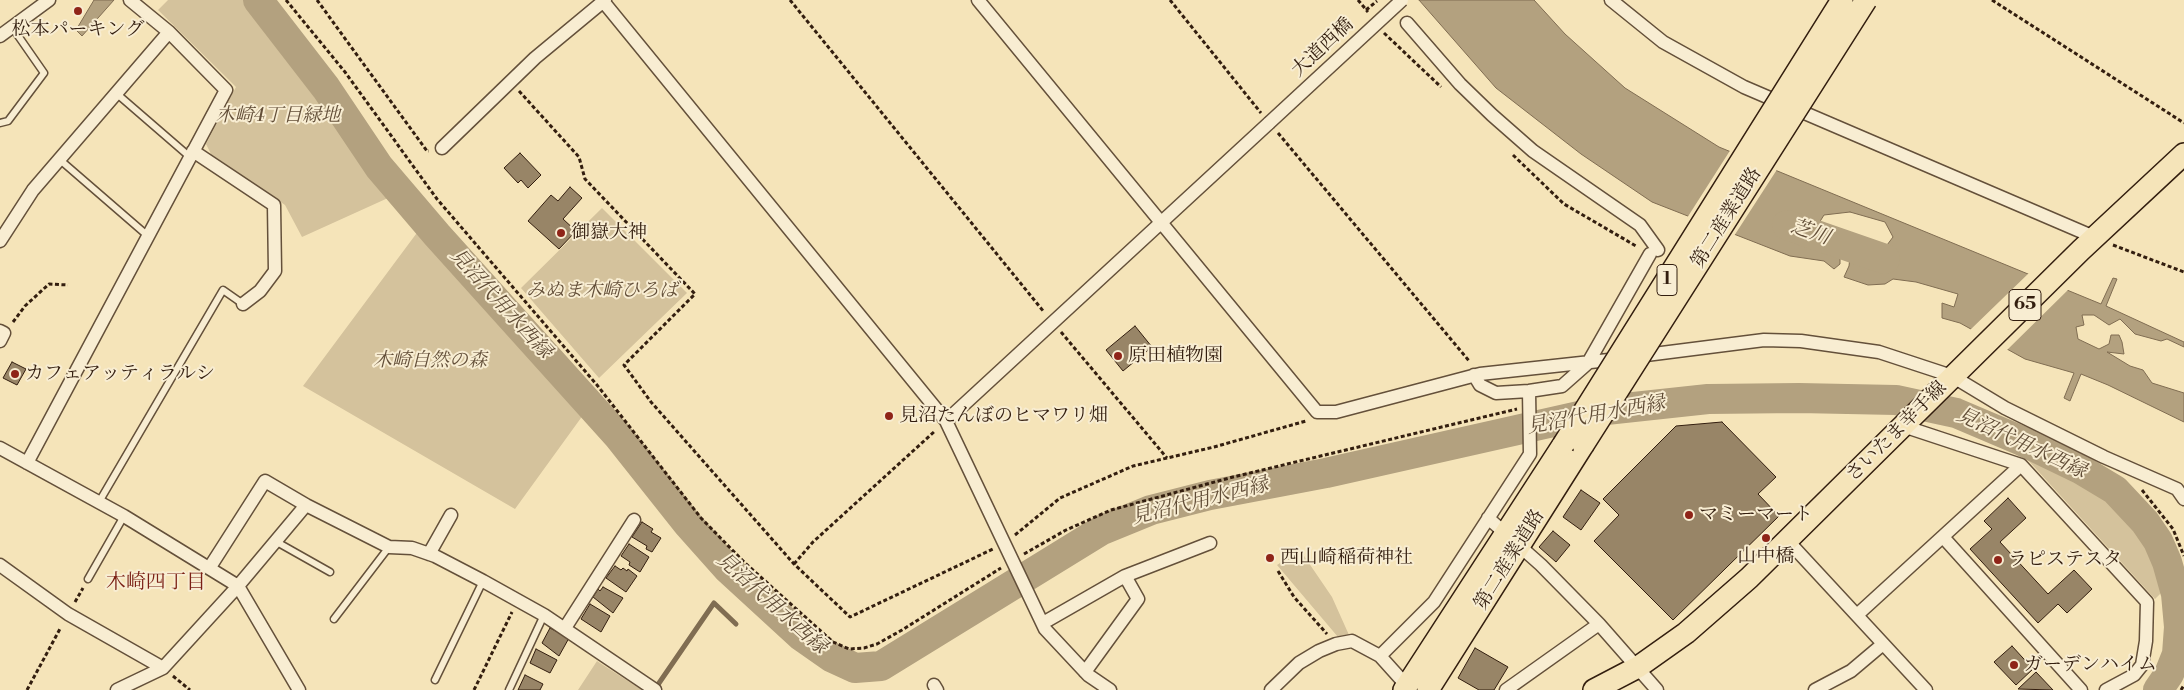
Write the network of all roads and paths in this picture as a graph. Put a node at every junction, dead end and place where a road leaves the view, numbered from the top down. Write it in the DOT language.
graph roads {
  1 [pos="49,0"];
  2 [pos="130,0"];
  3 [pos="286,0"];
  4 [pos="317,0"];
  5 [pos="603,0"];
  6 [pos="790,0"];
  7 [pos="978,0"];
  8 [pos="1170,0"];
  9 [pos="1378,0"];
  10 [pos="1402,0"];
  11 [pos="1611,0"];
  12 [pos="1842,0"];
  13 [pos="1866,0"];
  14 [pos="1992,0"];
  15 [pos="1366,10"];
  16 [pos="1407,23"];
  17 [pos="12,27"];
  18 [pos="169,32"];
  19 [pos="0,36"];
  20 [pos="510,82"];
  21 [pos="116,93"];
  22 [pos="0,123"];
  23 [pos="2184,123"];
  24 [pos="1273,128"];
  25 [pos="442,148"];
  26 [pos="192,154"];
  27 [pos="2184,154"];
  28 [pos="59,159"];
  29 [pos="1163,222"];
  30 [pos="148,236"];
  31 [pos="0,241"];
  32 [pos="2088,243"];
  33 [pos="2184,272"];
  34 [pos="68,285"];
  35 [pos="243,304"];
  36 [pos="1053,322"];
  37 [pos="1,335"];
  38 [pos="1588,363"];
  39 [pos="1477,375"];
  40 [pos="1952,376"];
  41 [pos="1529,391"];
  42 [pos="1530,409"];
  43 [pos="1317,412"];
  44 [pos="946,421"];
  45 [pos="1907,422"];
  46 [pos="1573,445"];
  47 [pos="0,448"];
  48 [pos="1167,458"];
  49 [pos="27,463"];
  50 [pos="2021,465"];
  51 [pos="2141,488"];
  52 [pos="2184,499"];
  53 [pos="99,502"];
  54 [pos="306,506"];
  55 [pos="451,515"];
  56 [pos="124,516"];
  57 [pos="1488,518"];
  58 [pos="634,520"];
  59 [pos="1943,537"];
  60 [pos="1512,539"];
  61 [pos="275,541"];
  62 [pos="1788,541"];
  63 [pos="1005,543"];
  64 [pos="1210,543"];
  65 [pos="389,547"];
  66 [pos="429,554"];
  67 [pos="2184,556"];
  68 [pos="794,564"];
  69 [pos="0,565"];
  70 [pos="1013,565"];
  71 [pos="210,567"];
  72 [pos="330,572"];
  73 [pos="1278,572"];
  74 [pos="1125,576"];
  75 [pos="88,579"];
  76 [pos="483,581"];
  77 [pos="238,586"];
  78 [pos="515,605"];
  79 [pos="68,614"];
  80 [pos="544,615"];
  81 [pos="1857,615"];
  82 [pos="334,619"];
  83 [pos="1043,622"];
  84 [pos="1599,624"];
  85 [pos="564,628"];
  86 [pos="1336,644"];
  87 [pos="1883,644"];
  88 [pos="1380,656"];
  89 [pos="1638,667"];
  90 [pos="162,668"];
  91 [pos="1086,672"];
  92 [pos="434,680"];
  93 [pos="2184,685"];
  94 [pos="1405,688"];
  95 [pos="27,690"];
  96 [pos="117,690"];
  97 [pos="190,690"];
  98 [pos="299,690"];
  99 [pos="474,690"];
  100 [pos="509,690"];
  101 [pos="655,690"];
  102 [pos="1110,690"];
  103 [pos="1271,690"];
  104 [pos="1428,690"];
  105 [pos="1506,690"];
  106 [pos="1594,690"];
  107 [pos="1657,690"];
  108 [pos="1815,690"];
  109 [pos="1926,690"];
  110 [pos="2082,690"];
  111 [pos="2106,690"];
  112 [pos="2181,690"];
  1 -- 17 [label="street"];
  2 -- 18 [label="street"];
  3 -- 70 [label="path"];
  4 -- 25 [label="path"];
  5 -- 20 [label="street"];
  5 -- 44 [label="street"];
  6 -- 36 [label="path"];
  7 -- 29 [label="street"];
  8 -- 24 [label="path"];
  9 -- 15 [label="path"];
  10 -- 24 [label="street, 大道西橋, bridge"];
  11 -- 32 [label="street"];
  12 -- 46 [label="main road, 第二産業道路 / 1, bridge"];
  13 -- 46 [label="main road, 第二産業道路 / 1, bridge"];
  14 -- 23 [label="path"];
  16 -- 38 [label="street"];
  17 -- 19 [label="street"];
  17 -- 22 [label="lane"];
  18 -- 21 [label="street"];
  18 -- 26 [label="street"];
  20 -- 25 [label="street"];
  20 -- 68 [label="path"];
  21 -- 26 [label="lane"];
  21 -- 28 [label="street"];
  24 -- 29 [label="street, 大道西橋"];
  24 -- 39 [label="path"];
  26 -- 30 [label="street"];
  26 -- 35 [label="street"];
  27 -- 32 [label="main road, さいたま幸手線 / 65"];
  28 -- 30 [label="lane"];
  28 -- 31 [label="street"];
  29 -- 36 [label="street, 大道西橋"];
  29 -- 43 [label="street"];
  30 -- 49 [label="street"];
  32 -- 33 [label="path"];
  32 -- 40 [label="main road, さいたま幸手線 / 65"];
  34 -- 37 [label="path"];
  35 -- 53 [label="lane"];
  36 -- 44 [label="street, 大道西橋"];
  36 -- 48 [label="path"];
  38 -- 39 [label="street"];
  38 -- 40 [label="street"];
  38 -- 41 [label="street"];
  39 -- 41 [label="street"];
  39 -- 43 [label="street"];
  40 -- 45 [label="main road, さいたま幸手線 / 65"];
  40 -- 52 [label="street"];
  41 -- 42 [label="street"];
  42 -- 57 [label="street"];
  42 -- 70 [label="path"];
  43 -- 48 [label="path"];
  44 -- 63 [label="street"];
  44 -- 68 [label="path"];
  45 -- 50 [label="street"];
  45 -- 62 [label="main road, さいたま幸手線 / 65"];
  46 -- 60 [label="main road, 第二産業道路 / 1"];
  47 -- 49 [label="street"];
  48 -- 63 [label="path"];
  49 -- 53 [label="street"];
  50 -- 59 [label="street"];
  50 -- 111 [label="street"];
  51 -- 67 [label="path"];
  53 -- 56 [label="street"];
  54 -- 61 [label="street"];
  54 -- 65 [label="street"];
  54 -- 71 [label="street"];
  55 -- 66 [label="street"];
  56 -- 71 [label="street"];
  56 -- 75 [label="lane"];
  57 -- 60 [label="street"];
  57 -- 88 [label="street"];
  58 -- 85 [label="street"];
  59 -- 81 [label="street"];
  59 -- 110 [label="street"];
  60 -- 84 [label="street"];
  60 -- 94 [label="main road, 第二産業道路 / 1"];
  60 -- 104 [label="main road, 第二産業道路 / 1"];
  61 -- 72 [label="lane"];
  61 -- 77 [label="street"];
  62 -- 81 [label="street"];
  62 -- 89 [label="main road, さいたま幸手線 / 65"];
  63 -- 68 [label="path"];
  63 -- 70 [label="street"];
  64 -- 74 [label="street"];
  65 -- 66 [label="street"];
  65 -- 82 [label="lane"];
  66 -- 76 [label="street"];
  69 -- 79 [label="street"];
  70 -- 83 [label="street"];
  71 -- 77 [label="street"];
  73 -- 86 [label="path"];
  74 -- 83 [label="street"];
  74 -- 91 [label="street"];
  75 -- 79 [label="path"];
  76 -- 80 [label="street"];
  76 -- 92 [label="lane"];
  77 -- 90 [label="street"];
  77 -- 98 [label="street"];
  78 -- 99 [label="path"];
  79 -- 90 [label="street"];
  79 -- 95 [label="path"];
  80 -- 85 [label="street"];
  80 -- 100 [label="lane"];
  81 -- 87 [label="street"];
  83 -- 91 [label="street"];
  84 -- 89 [label="street"];
  84 -- 105 [label="street"];
  85 -- 101 [label="street"];
  86 -- 88 [label="street"];
  86 -- 103 [label="street"];
  87 -- 108 [label="street"];
  87 -- 109 [label="street"];
  88 -- 94 [label="street"];
  89 -- 106 [label="main road, さいたま幸手線 / 65"];
  89 -- 107 [label="street"];
  90 -- 96 [label="street"];
  90 -- 97 [label="path"];
  91 -- 102 [label="street"];
  93 -- 112 [label="path"];
}
